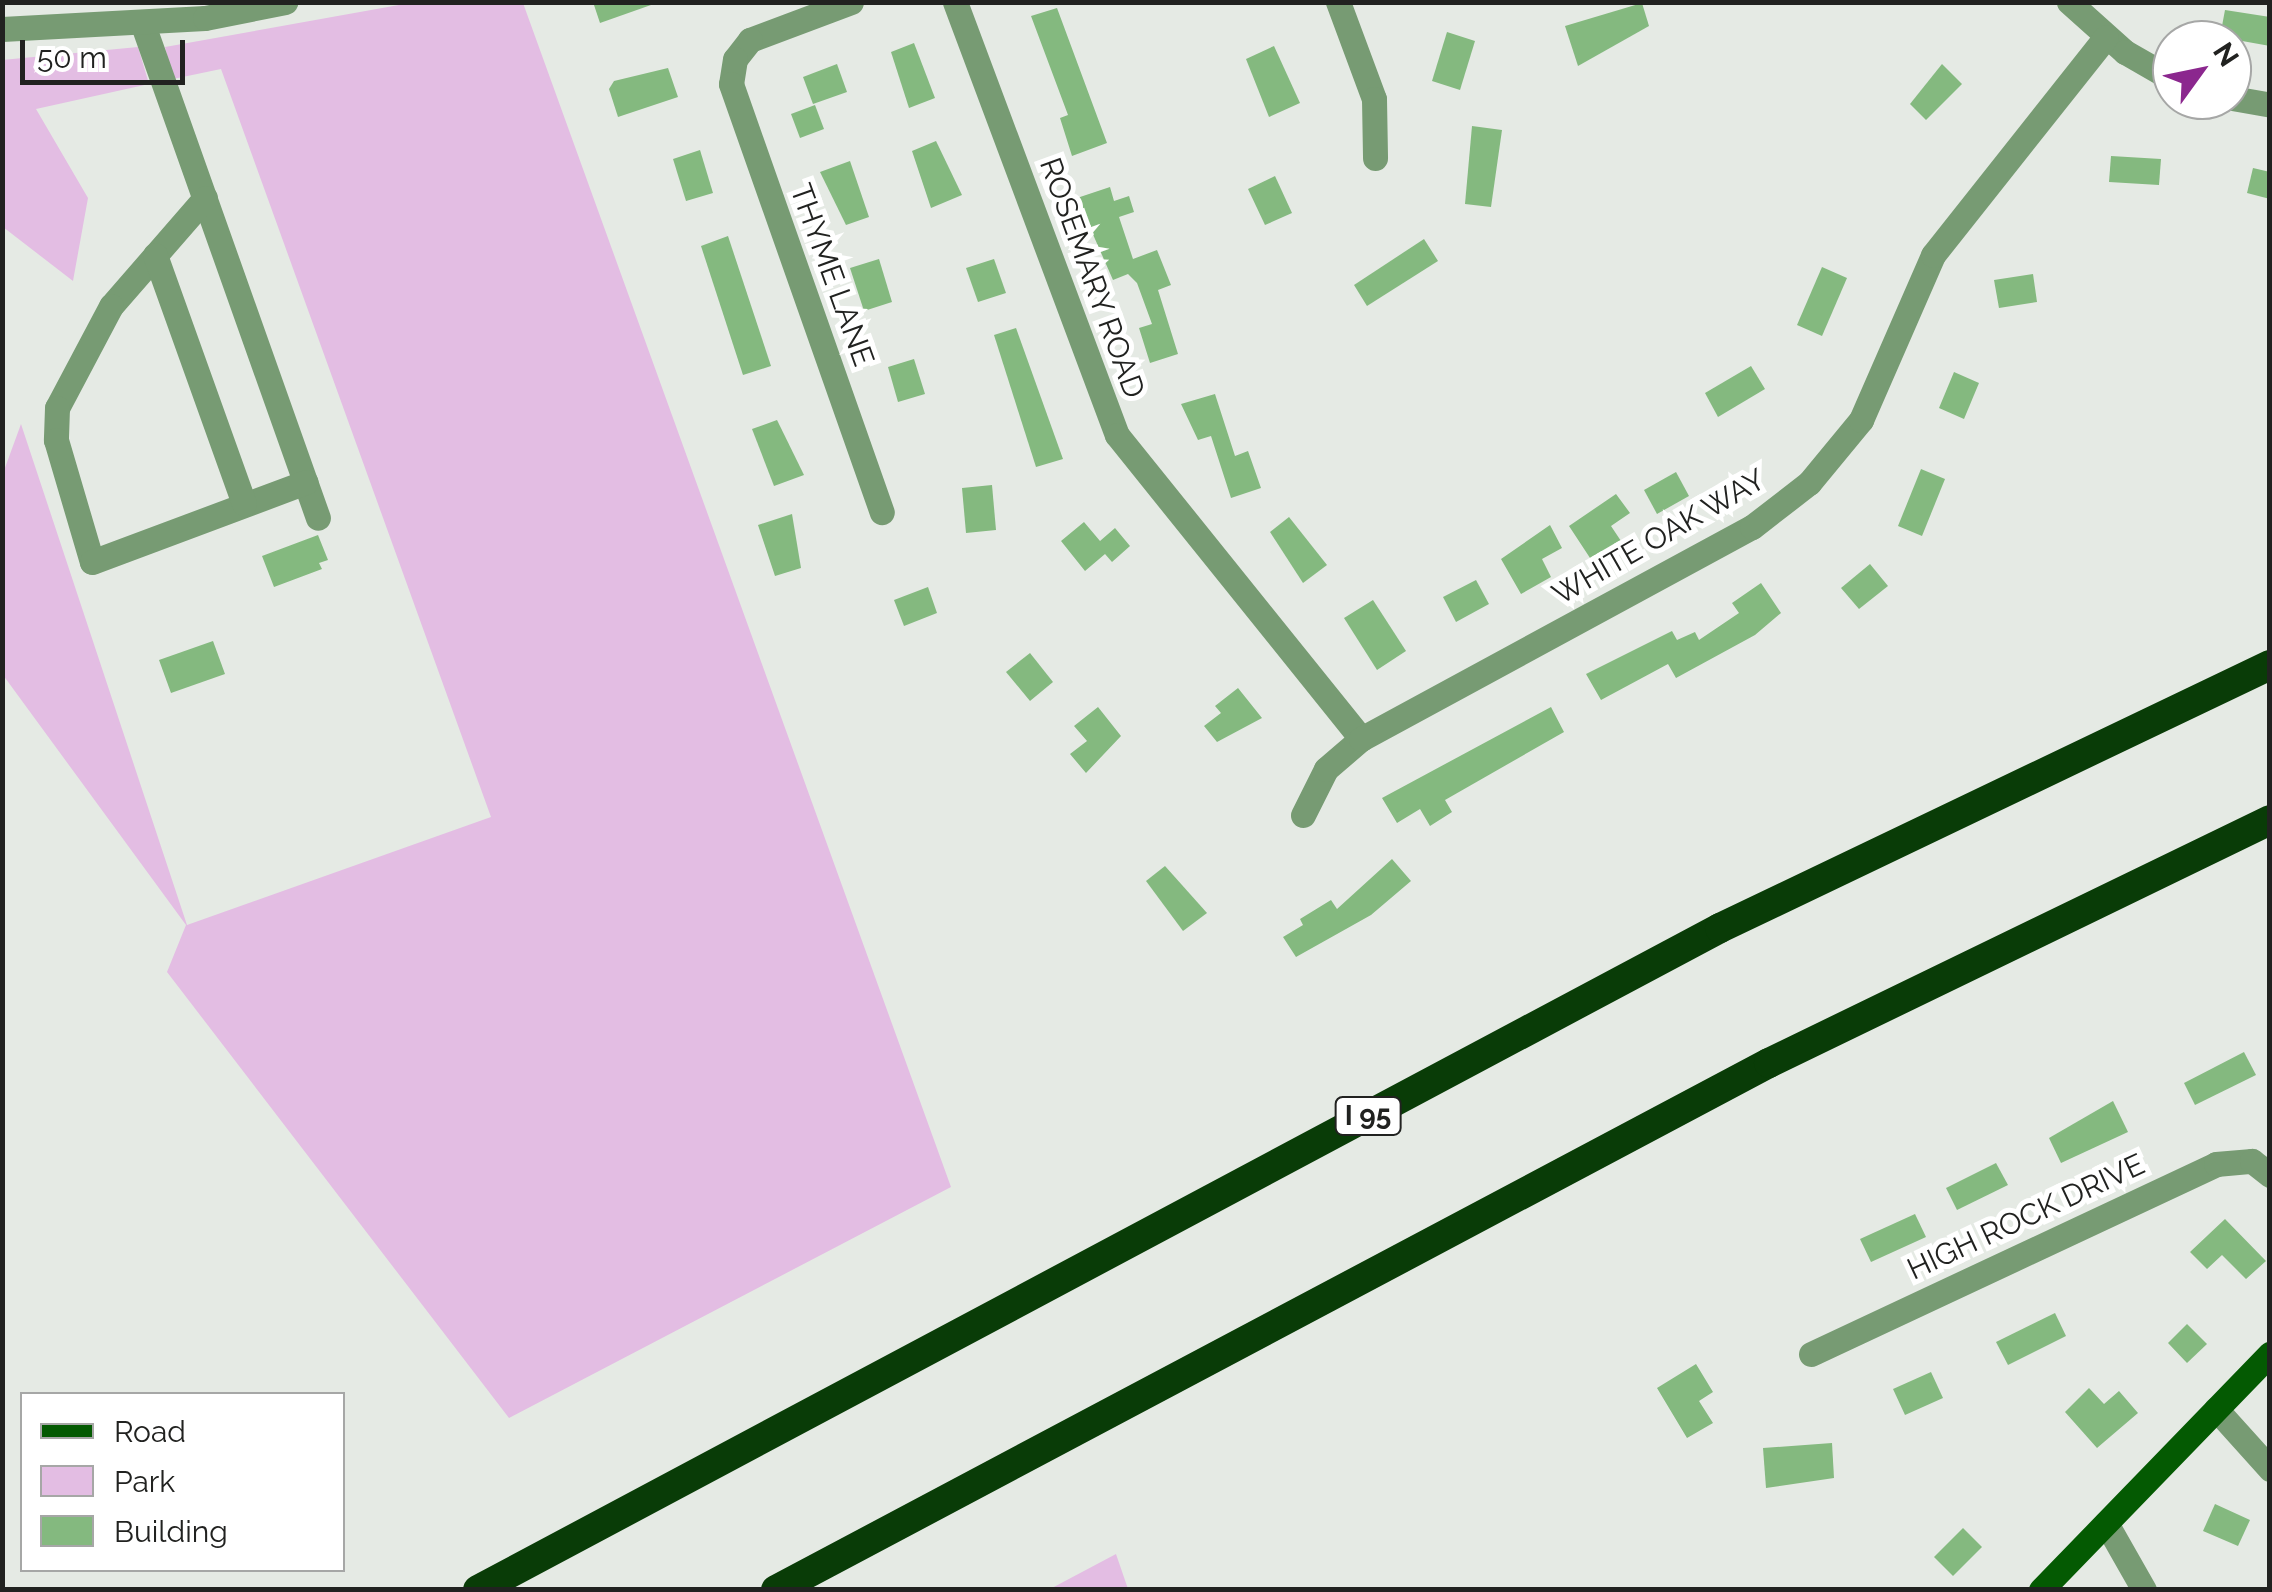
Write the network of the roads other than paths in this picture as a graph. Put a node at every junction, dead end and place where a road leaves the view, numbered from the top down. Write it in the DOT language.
graph roads {
  1 [pos="285,2"];
  2 [pos="851,2"];
  3 [pos="956,2"];
  4 [pos="1338,2"];
  5 [pos="2070,2"];
  6 [pos="812,9"];
  7 [pos="142,22"];
  8 [pos="2,30"];
  9 [pos="2106,37"];
  10 [pos="2152,66"];
  11 [pos="1374,158"];
  12 [pos="205,198"];
  13 [pos="155,255"];
  14 [pos="306,482"];
  15 [pos="244,504"];
  16 [pos="882,512"];
  17 [pos="318,518"];
  18 [pos="2270,664"];
  19 [pos="1361,740"];
  20 [pos="1303,815"];
  21 [pos="2270,820"];
  22 [pos="2270,1174"];
  23 [pos="1811,1354"];
  24 [pos="2270,1354"];
  25 [pos="2216,1409"];
  26 [pos="2270,1468"];
  27 [pos="2106,1522"];
  28 [pos="478,1590"];
  29 [pos="776,1590"];
  30 [pos="2041,1590"];
  31 [pos="2144,1590"];
  1 -- 7 [label="street"];
  2 -- 6 [label="street"];
  3 -- 19 [label="street, ROSEMARY ROAD"];
  4 -- 11 [label="street"];
  5 -- 9 [label="street"];
  6 -- 16 [label="street, THYME LANE"];
  7 -- 8 [label="street"];
  7 -- 12 [label="street"];
  9 -- 10 [label="street"];
  9 -- 19 [label="street, WHITE OAK WAY"];
  12 -- 13 [label="street"];
  12 -- 14 [label="street"];
  13 -- 15 [label="street"];
  13 -- 15 [label="street"];
  14 -- 15 [label="street"];
  14 -- 17 [label="street"];
  18 -- 28 [label="highway, I 95"];
  19 -- 20 [label="street, WHITE OAK WAY"];
  21 -- 29 [label="highway"];
  22 -- 23 [label="street, HIGH ROCK DRIVE"];
  24 -- 25 [label="main road"];
  25 -- 26 [label="street"];
  25 -- 27 [label="main road"];
  27 -- 30 [label="main road"];
  27 -- 31 [label="street"];
}
